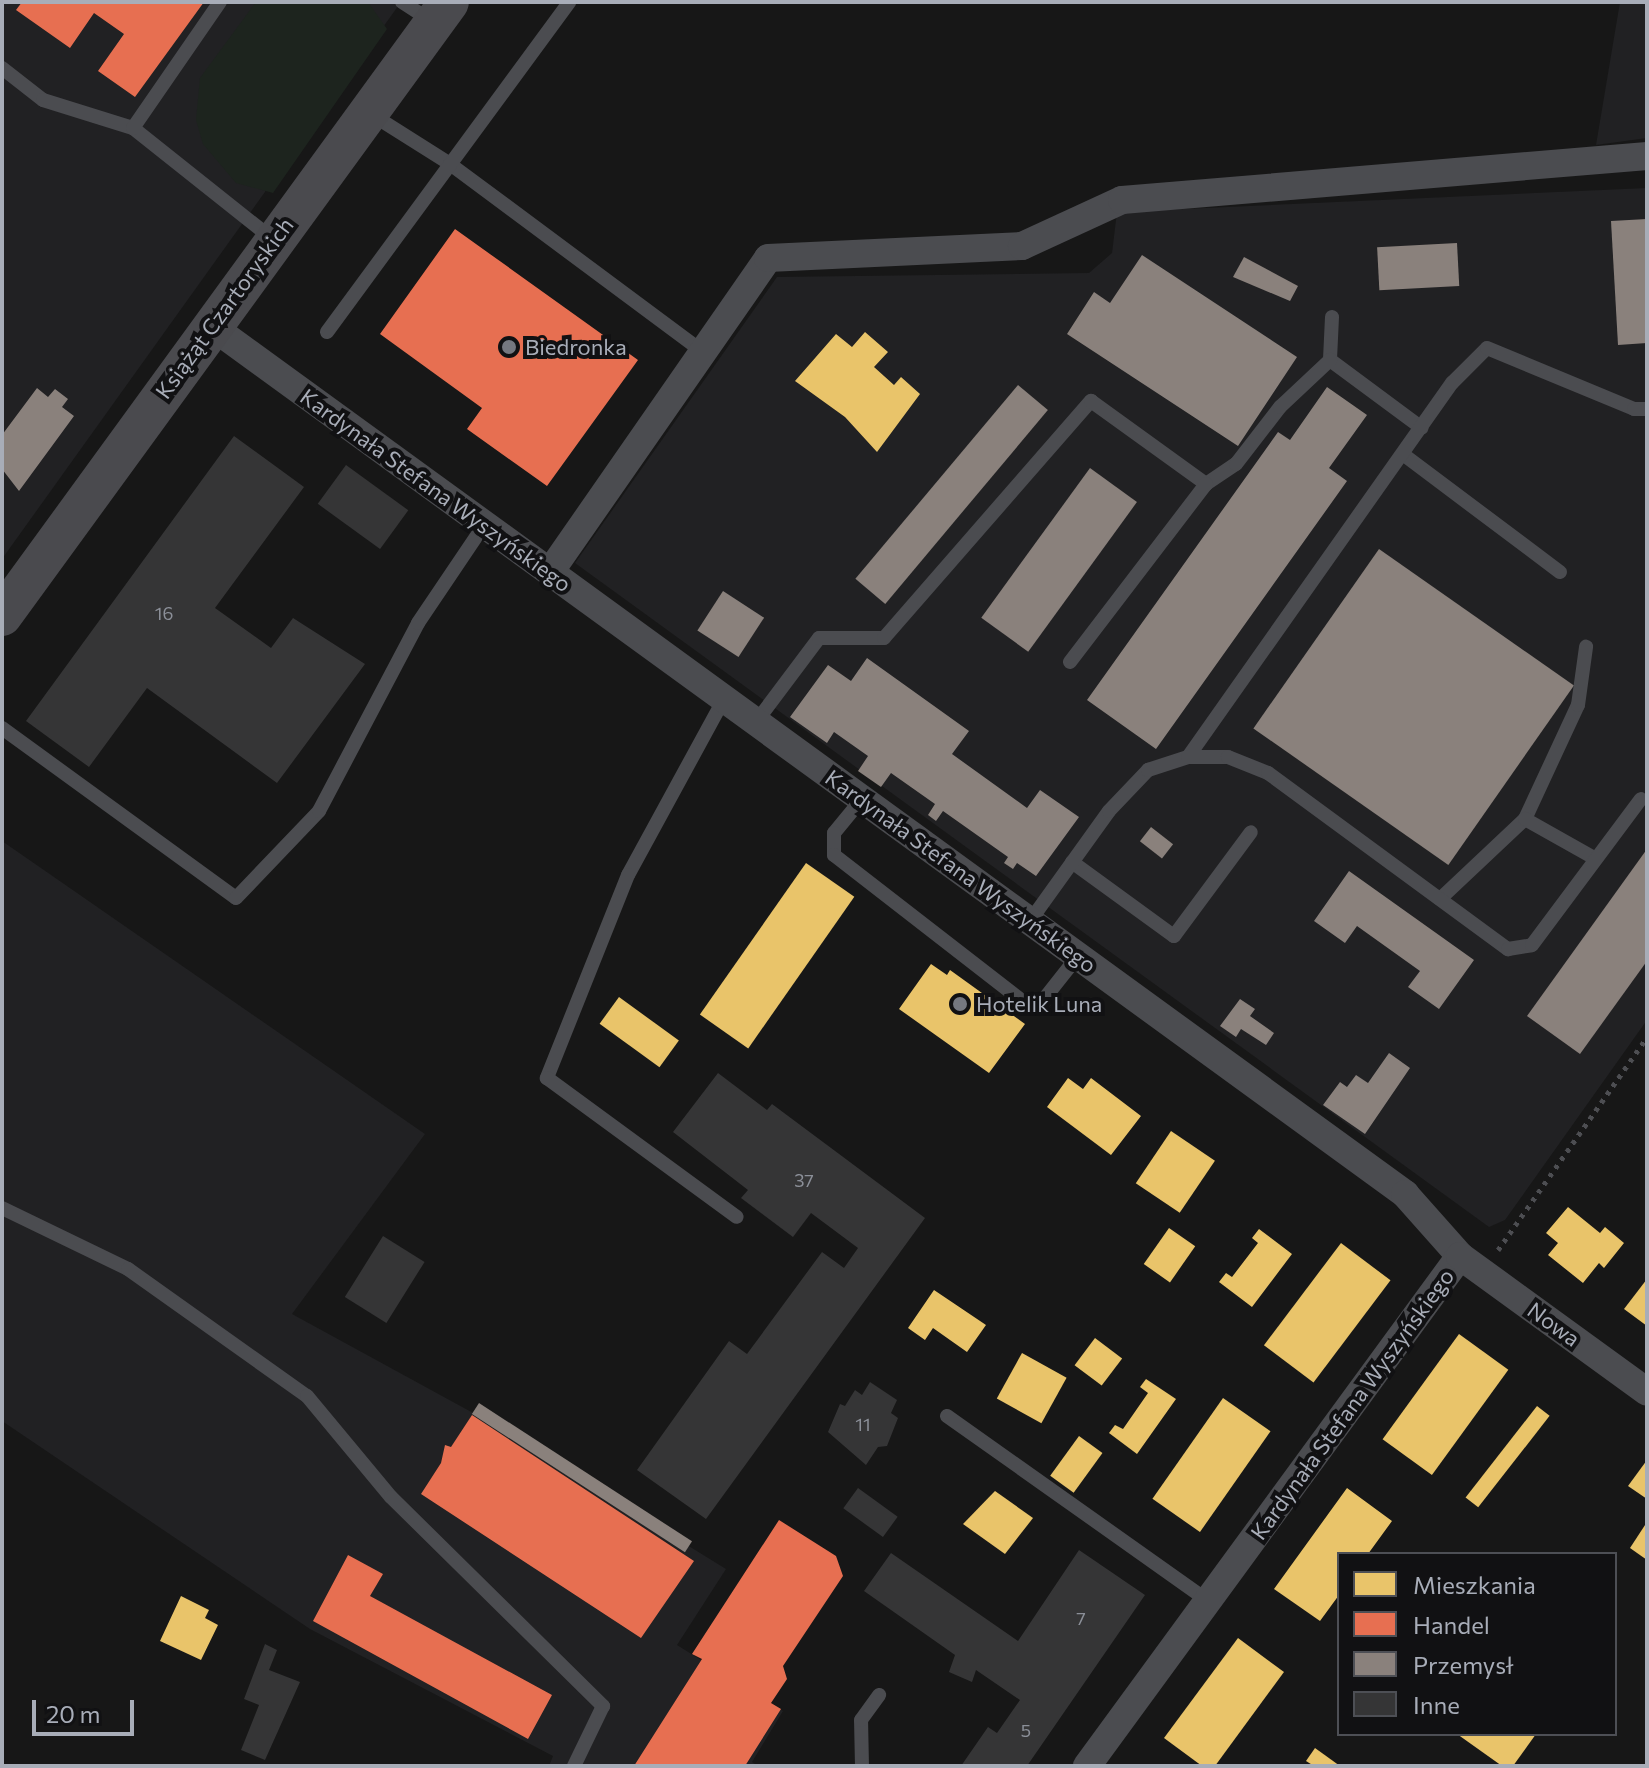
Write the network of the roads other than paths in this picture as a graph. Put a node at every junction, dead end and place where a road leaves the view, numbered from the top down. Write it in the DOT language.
graph roads {
  1 [pos="220,2"];
  2 [pos="569,2"];
  3 [pos="428,9"];
  4 [pos="2,68"];
  5 [pos="368,112"];
  6 [pos="133,128"];
  7 [pos="1647,156"];
  8 [pos="450,164"];
  9 [pos="274,240"];
  10 [pos="1332,317"];
  11 [pos="210,325"];
  12 [pos="327,332"];
  13 [pos="703,352"];
  14 [pos="1330,360"];
  15 [pos="1647,409"];
  16 [pos="1422,428"];
  17 [pos="1404,455"];
  18 [pos="1206,484"];
  19 [pos="484,525"];
  20 [pos="550,572"];
  21 [pos="1560,572"];
  22 [pos="2,616"];
  23 [pos="1586,647"];
  24 [pos="1070,662"];
  25 [pos="724,699"];
  26 [pos="756,722"];
  27 [pos="2,728"];
  28 [pos="1188,757"];
  29 [pos="862,799"];
  30 [pos="1641,799"];
  31 [pos="1525,819"];
  32 [pos="1251,832"];
  33 [pos="1596,859"];
  34 [pos="1072,862"];
  35 [pos="1440,899"];
  36 [pos="1030,921"];
  37 [pos="1078,956"];
  38 [pos="2,1208"];
  39 [pos="737,1217"];
  40 [pos="1471,1264"];
  41 [pos="1647,1392"];
  42 [pos="947,1416"];
  43 [pos="1208,1601"];
  44 [pos="879,1695"];
  45 [pos="574,1766"];
  46 [pos="862,1766"];
  47 [pos="1087,1766"];
  1 -- 6 [label="lane"];
  2 -- 8 [label="lane"];
  3 -- 5 [label="main road, Książąt Czartoryskich"];
  4 -- 6 [label="lane"];
  5 -- 8 [label="lane"];
  5 -- 9 [label="main road, Książąt Czartoryskich"];
  6 -- 9 [label="lane"];
  7 -- 13 [label="street"];
  8 -- 12 [label="lane"];
  8 -- 13 [label="lane"];
  9 -- 11 [label="main road, Książąt Czartoryskich"];
  10 -- 14 [label="lane"];
  11 -- 19 [label="street, Kardynała Stefana Wyszyńskiego"];
  11 -- 22 [label="main road, Książąt Czartoryskich"];
  13 -- 20 [label="street"];
  14 -- 16 [label="lane"];
  14 -- 18 [label="lane"];
  15 -- 16 [label="lane"];
  16 -- 17 [label="lane"];
  17 -- 21 [label="lane"];
  17 -- 28 [label="lane"];
  18 -- 24 [label="lane"];
  18 -- 26 [label="lane"];
  19 -- 20 [label="street, Kardynała Stefana Wyszyńskiego"];
  19 -- 27 [label="lane"];
  20 -- 25 [label="street, Kardynała Stefana Wyszyńskiego"];
  23 -- 31 [label="lane"];
  25 -- 26 [label="street, Kardynała Stefana Wyszyńskiego"];
  25 -- 39 [label="lane"];
  26 -- 29 [label="street, Kardynała Stefana Wyszyńskiego"];
  28 -- 34 [label="lane"];
  28 -- 35 [label="lane"];
  29 -- 36 [label="street, Kardynała Stefana Wyszyńskiego"];
  29 -- 37 [label="lane"];
  30 -- 33 [label="lane"];
  31 -- 33 [label="lane"];
  31 -- 35 [label="lane"];
  32 -- 34 [label="lane"];
  33 -- 35 [label="lane"];
  34 -- 36 [label="lane"];
  36 -- 37 [label="street, Kardynała Stefana Wyszyńskiego"];
  37 -- 40 [label="street, Kardynała Stefana Wyszyńskiego"];
  38 -- 45 [label="lane"];
  40 -- 41 [label="street, Nowa"];
  40 -- 43 [label="street, Kardynała Stefana Wyszyńskiego"];
  42 -- 43 [label="lane"];
  43 -- 47 [label="street, Kardynała Stefana Wyszyńskiego"];
  44 -- 46 [label="lane"];
}
